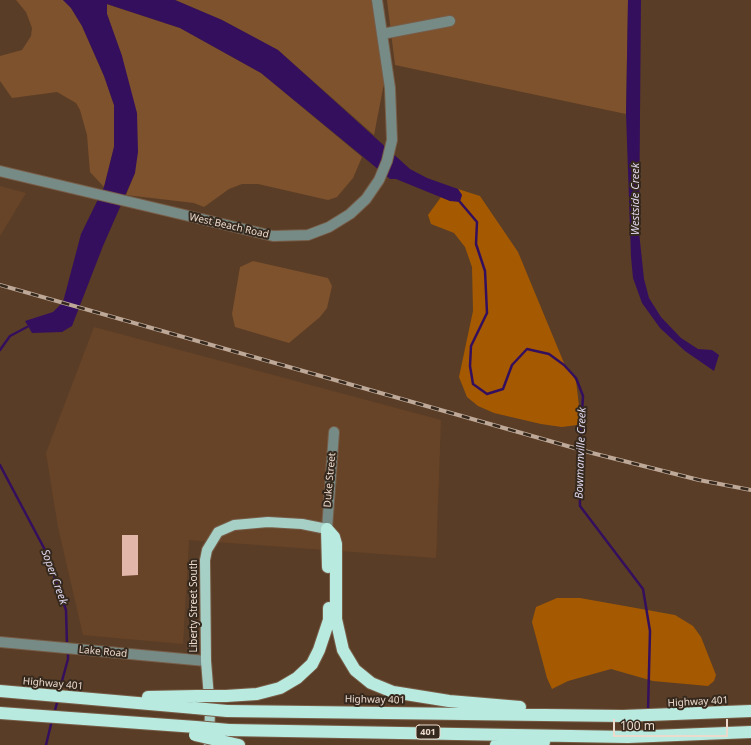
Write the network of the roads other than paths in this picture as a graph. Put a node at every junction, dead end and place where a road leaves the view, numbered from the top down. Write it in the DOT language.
graph roads {
  1 [pos="377,0"];
  2 [pos="450,21"];
  3 [pos="382,34"];
  4 [pos="0,171"];
  5 [pos="334,432"];
  6 [pos="327,529"];
  7 [pos="0,642"];
  8 [pos="206,661"];
  9 [pos="0,691"];
  10 [pos="196,702"];
  11 [pos="751,711"];
  12 [pos="0,713"];
  13 [pos="623,716"];
  14 [pos="195,731"];
  15 [pos="751,732"];
  16 [pos="628,737"];
  17 [pos="235,744"];
  18 [pos="209,745"];
  19 [pos="496,745"];
  1 -- 3 [label="street, West Beach Road"];
  2 -- 3 [label="street"];
  3 -- 4 [label="street, West Beach Road"];
  5 -- 6 [label="street, Duke Street"];
  6 -- 8 [label="main road, Liberty Street South"];
  6 -- 10 [label="highway, bridge"];
  6 -- 13 [label="highway"];
  7 -- 8 [label="street, Lake Road"];
  8 -- 18 [label="main road, Liberty Street South"];
  9 -- 10 [label="highway, Highway 401"];
  10 -- 13 [label="highway, Highway 401 / 401, bridge"];
  11 -- 13 [label="highway, Highway 401 / 401"];
  12 -- 14 [label="highway"];
  14 -- 16 [label="highway, 401, bridge"];
  14 -- 17 [label="highway, bridge"];
  15 -- 16 [label="highway, 401"];
  16 -- 19 [label="highway"];
}
